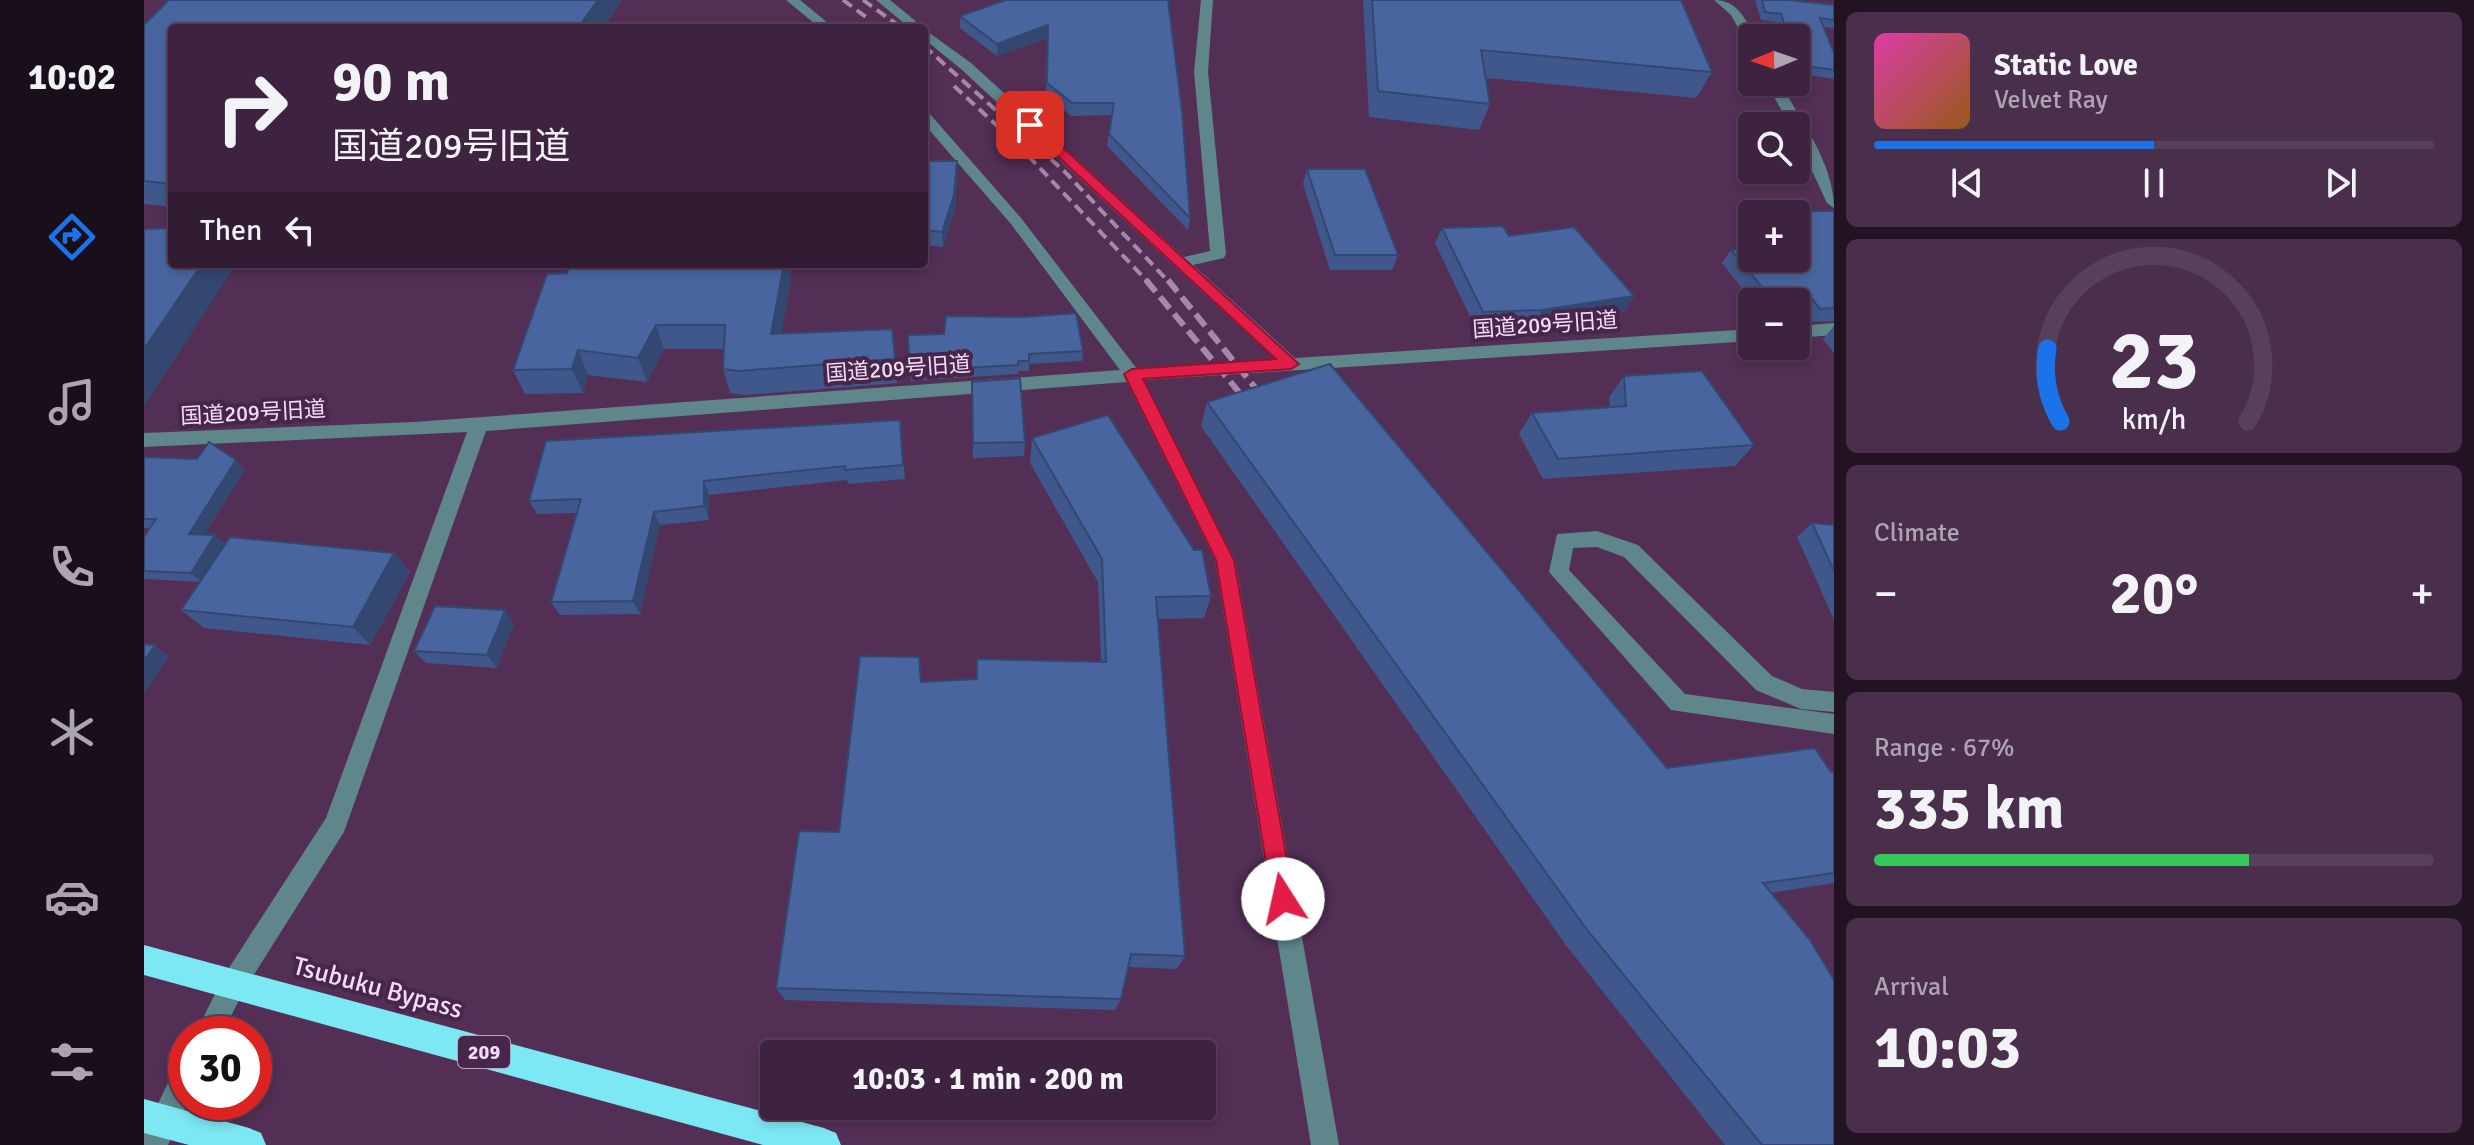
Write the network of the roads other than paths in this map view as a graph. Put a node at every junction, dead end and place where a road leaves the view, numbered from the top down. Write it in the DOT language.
graph roads {
  1 [pos="792,0"];
  2 [pos="882,0"];
  3 [pos="1207,0"];
  4 [pos="1720,0"];
  5 [pos="823,24"];
  6 [pos="913,24"];
  7 [pos="1742,24"];
  8 [pos="928,36"];
  9 [pos="1781,96"];
  10 [pos="928,121"];
  11 [pos="1813,156"];
  12 [pos="1834,158"];
  13 [pos="1834,203"];
  14 [pos="1180,263"];
  15 [pos="1834,329"];
  16 [pos="1810,331"];
  17 [pos="1738,336"];
  18 [pos="1291,364"];
  19 [pos="1132,374"];
  20 [pos="479,424"];
  21 [pos="144,440"];
  22 [pos="1834,702"];
  23 [pos="1834,724"];
  24 [pos="144,960"];
  25 [pos="234,983"];
  26 [pos="217,1016"];
  27 [pos="168,1104"];
  28 [pos="153,1127"];
  29 [pos="249,1145"];
  30 [pos="824,1145"];
  31 [pos="1325,1145"];
  1 -- 5 [label="street"];
  2 -- 6 [label="street"];
  3 -- 14 [label="street"];
  4 -- 7 [label="street"];
  8 -- 14 [label="street"];
  9 -- 11 [label="street"];
  10 -- 19 [label="street"];
  11 -- 12 [label="street"];
  11 -- 13 [label="street"];
  14 -- 18 [label="street"];
  15 -- 16 [label="street"];
  17 -- 18 [label="street, 国道209号旧道"];
  18 -- 19 [label="street, 国道209号旧道"];
  19 -- 20 [label="street, 国道209号旧道"];
  19 -- 31 [label="street"];
  20 -- 21 [label="street, 国道209号旧道"];
  20 -- 25 [label="street"];
  22 -- 23 [label="street"];
  24 -- 25 [label="highway, Tsubuku Bypass / 209"];
  25 -- 26 [label="street"];
  25 -- 30 [label="highway, Tsubuku Bypass / 209"];
  27 -- 28 [label="street"];
  28 -- 29 [label="highway"];
}
